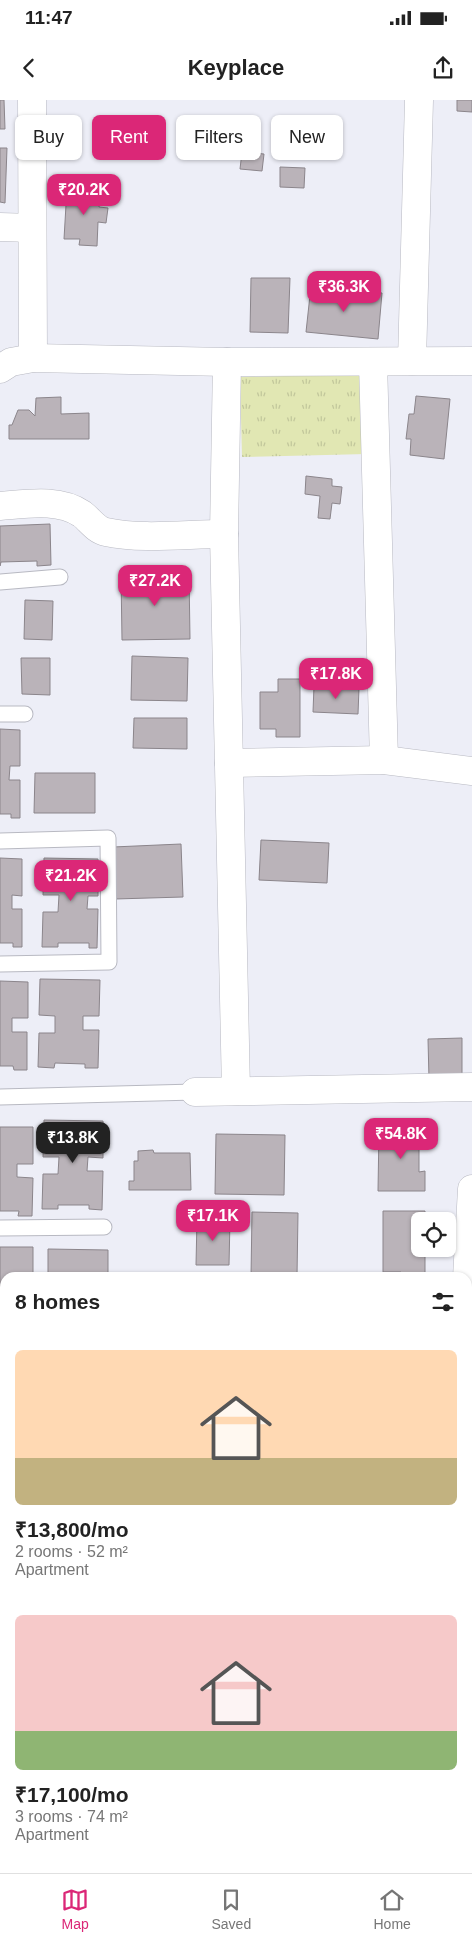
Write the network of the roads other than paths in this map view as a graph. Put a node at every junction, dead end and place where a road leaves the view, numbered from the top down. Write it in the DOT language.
graph roads {
  1 [pos="32,100"];
  2 [pos="419,100"];
  3 [pos="0,227"];
  4 [pos="32,228"];
  5 [pos="33,358"];
  6 [pos="412,361"];
  7 [pos="472,361"];
  8 [pos="226,362"];
  9 [pos="373,362"];
  10 [pos="0,369"];
  11 [pos="0,506"];
  12 [pos="224,534"];
  13 [pos="60,577"];
  14 [pos="0,582"];
  15 [pos="0,714"];
  16 [pos="25,714"];
  17 [pos="384,760"];
  18 [pos="229,763"];
  19 [pos="472,771"];
  20 [pos="0,841"];
  21 [pos="0,964"];
  22 [pos="472,1087"];
  23 [pos="236,1091"];
  24 [pos="195,1092"];
  25 [pos="0,1098"];
  26 [pos="472,1189"];
  27 [pos="104,1227"];
  28 [pos="0,1228"];
  29 [pos="467,1272"];
  1 -- 4 [label="street"];
  2 -- 6 [label="street"];
  3 -- 4 [label="street"];
  4 -- 5 [label="street"];
  5 -- 8 [label="street"];
  5 -- 10 [label="street"];
  6 -- 7 [label="street"];
  6 -- 9 [label="street"];
  8 -- 9 [label="street"];
  8 -- 12 [label="street"];
  9 -- 17 [label="street"];
  11 -- 12 [label="street"];
  12 -- 18 [label="street"];
  13 -- 14 [label="lane"];
  15 -- 16 [label="lane"];
  17 -- 18 [label="street"];
  17 -- 19 [label="street"];
  18 -- 23 [label="street"];
  20 -- 21 [label="lane"];
  22 -- 23 [label="street"];
  23 -- 24 [label="street"];
  24 -- 25 [label="lane"];
  26 -- 29 [label="street"];
  27 -- 28 [label="lane"];
}
